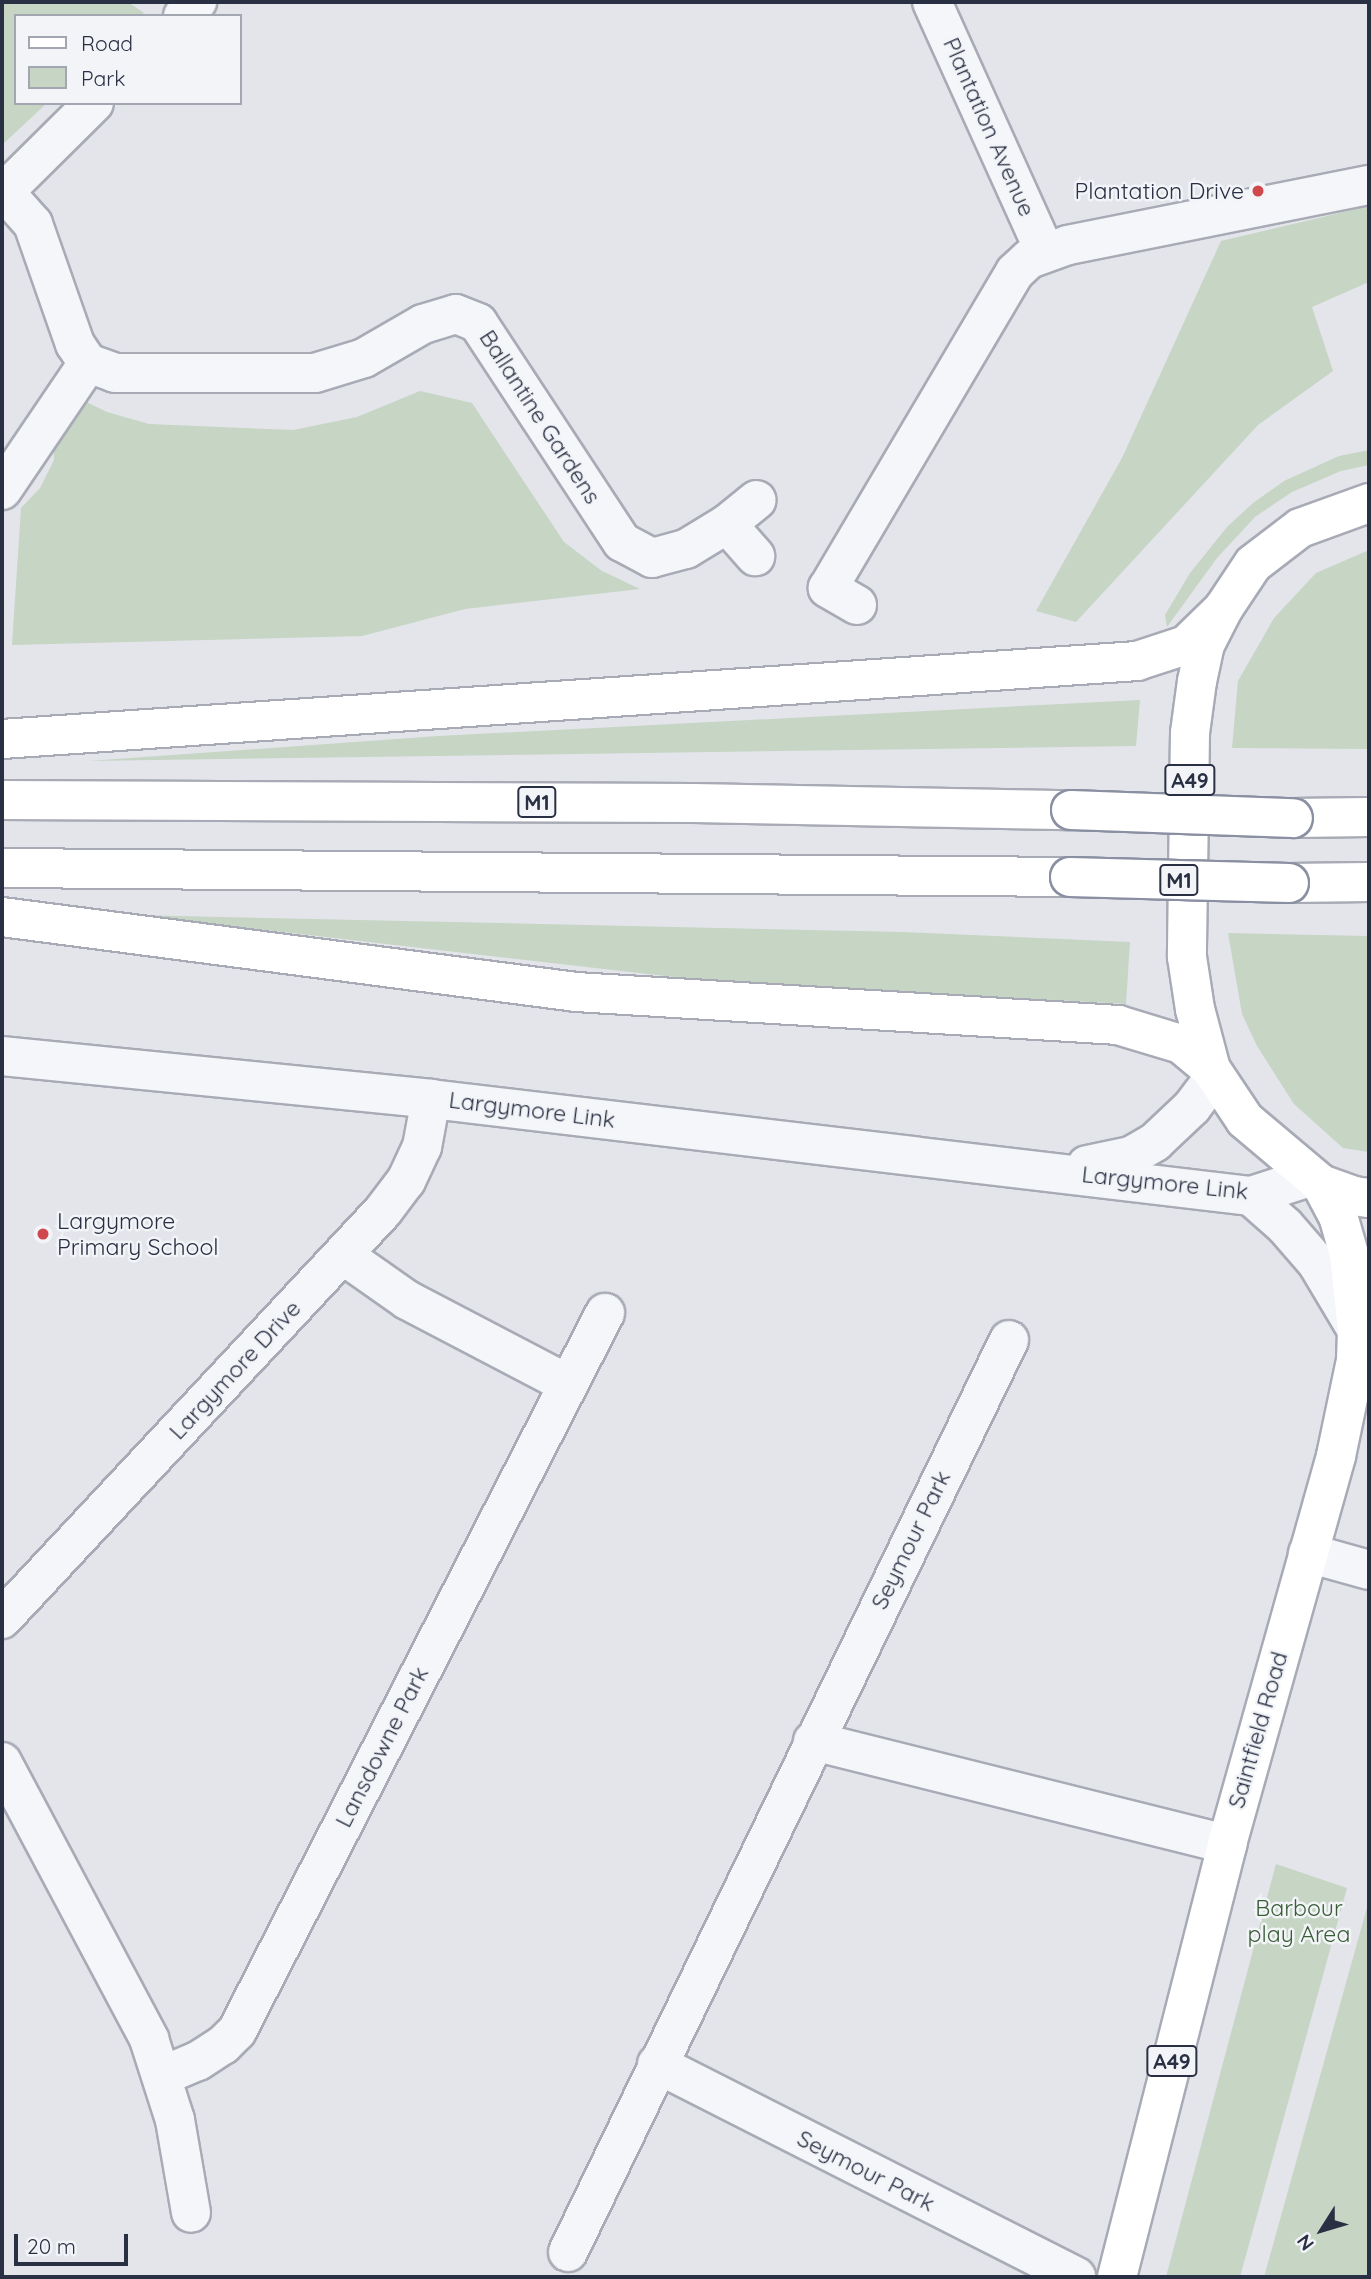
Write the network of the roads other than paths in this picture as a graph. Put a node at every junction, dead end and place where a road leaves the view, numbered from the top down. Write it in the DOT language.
graph roads {
  1 [pos="197,2"];
  2 [pos="932,2"];
  3 [pos="183,14"];
  4 [pos="92,105"];
  5 [pos="1369,185"];
  6 [pos="3,190"];
  7 [pos="1045,252"];
  8 [pos="88,363"];
  9 [pos="2,490"];
  10 [pos="757,500"];
  11 [pos="1369,503"];
  12 [pos="727,524"];
  13 [pos="755,556"];
  14 [pos="857,606"];
  15 [pos="1223,609"];
  16 [pos="2,739"];
  17 [pos="2,800"];
  18 [pos="1369,817"];
  19 [pos="2,869"];
  20 [pos="1369,881"];
  21 [pos="2,917"];
  22 [pos="2,1056"];
  23 [pos="1213,1073"];
  24 [pos="431,1099"];
  25 [pos="1061,1171"];
  26 [pos="1315,1181"];
  27 [pos="1251,1196"];
  28 [pos="1369,1198"];
  29 [pos="342,1255"];
  30 [pos="605,1313"];
  31 [pos="1009,1339"];
  32 [pos="1361,1345"];
  33 [pos="568,1384"];
  34 [pos="1308,1553"];
  35 [pos="1369,1570"];
  36 [pos="2,1619"];
  37 [pos="813,1741"];
  38 [pos="2,1762"];
  39 [pos="1227,1844"];
  40 [pos="657,2064"];
  41 [pos="162,2076"];
  42 [pos="191,2213"];
  43 [pos="568,2252"];
  44 [pos="1076,2277"];
  45 [pos="1116,2277"];
  1 -- 3 [label="street"];
  2 -- 7 [label="street, Plantation Avenue"];
  4 -- 6 [label="street"];
  5 -- 7 [label="street"];
  6 -- 8 [label="street"];
  7 -- 14 [label="street"];
  8 -- 9 [label="street"];
  8 -- 12 [label="street, Ballantine Gardens"];
  10 -- 12 [label="street, Ballantine Gardens"];
  11 -- 15 [label="main road, A49"];
  12 -- 13 [label="street"];
  15 -- 16 [label="main road"];
  15 -- 23 [label="main road, A49"];
  17 -- 18 [label="main road, M1, bridge"];
  19 -- 20 [label="main road, M1, bridge"];
  21 -- 23 [label="main road"];
  22 -- 24 [label="street, Largymore Link"];
  23 -- 25 [label="street, Largymore Link"];
  23 -- 26 [label="main road, A49"];
  24 -- 25 [label="street, Largymore Link"];
  24 -- 29 [label="street, Largymore Drive"];
  25 -- 27 [label="street, Largymore Link"];
  26 -- 27 [label="street, Largymore Link"];
  26 -- 28 [label="main road, A49"];
  26 -- 32 [label="main road, Saintfield Road / A49"];
  27 -- 32 [label="street"];
  29 -- 33 [label="street"];
  29 -- 36 [label="street, Largymore Drive"];
  30 -- 33 [label="street, Lansdowne Park"];
  31 -- 37 [label="street, Seymour Park"];
  32 -- 34 [label="main road, Saintfield Road / A49"];
  33 -- 41 [label="street, Lansdowne Park"];
  34 -- 35 [label="street"];
  34 -- 39 [label="main road, Saintfield Road / A49"];
  37 -- 39 [label="street"];
  37 -- 40 [label="street, Seymour Park"];
  38 -- 41 [label="street"];
  39 -- 45 [label="main road, Saintfield Road / A49"];
  40 -- 43 [label="street, Seymour Park"];
  40 -- 44 [label="street, Seymour Park"];
  41 -- 42 [label="street"];
}
